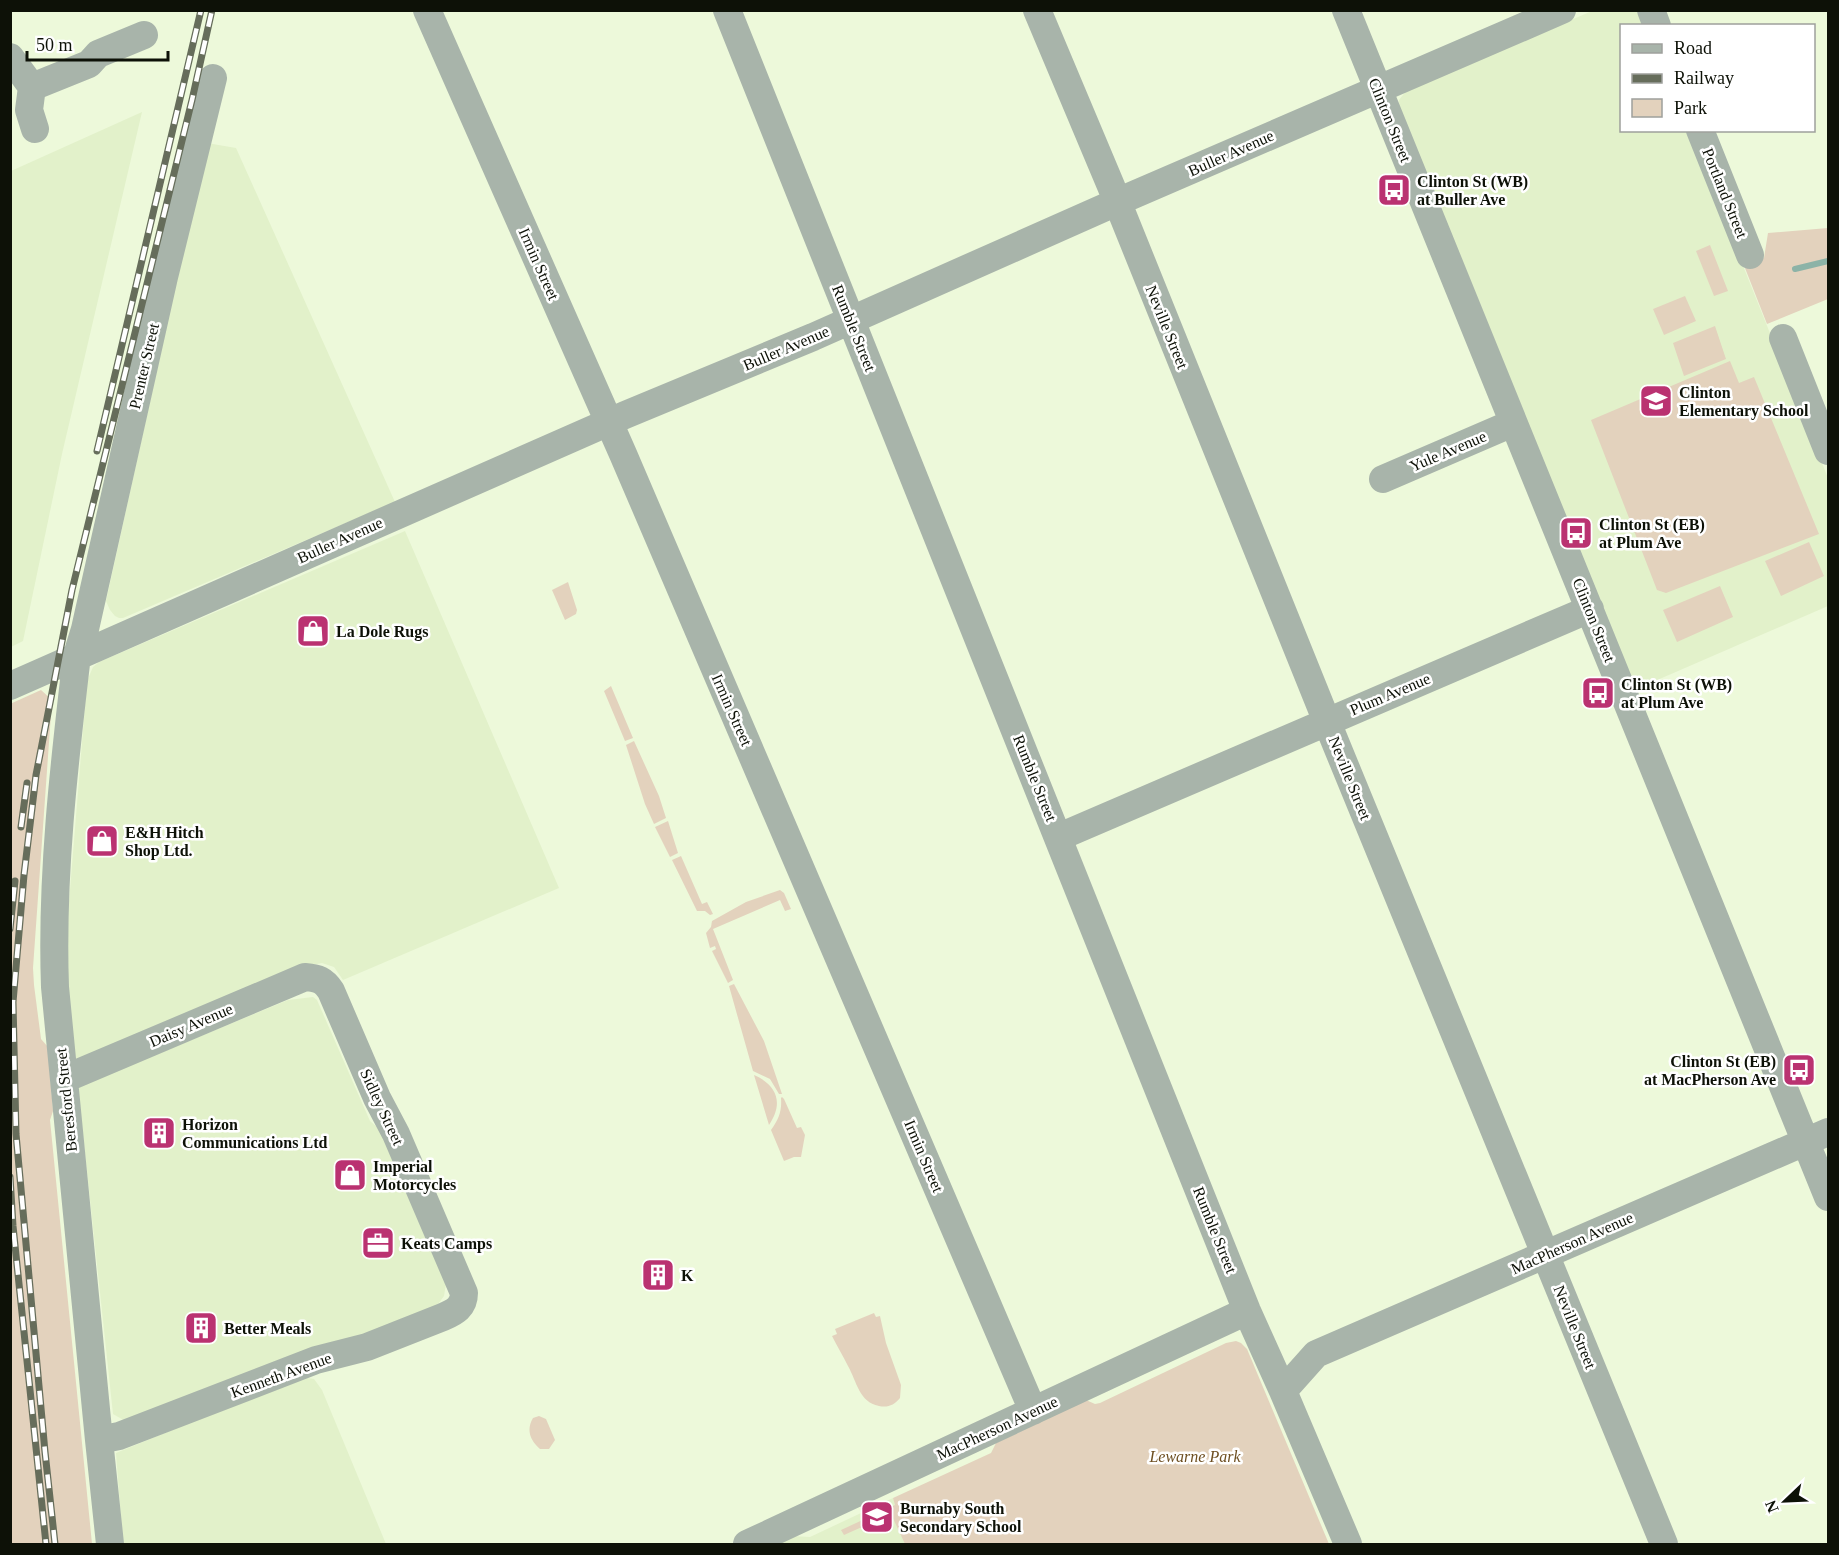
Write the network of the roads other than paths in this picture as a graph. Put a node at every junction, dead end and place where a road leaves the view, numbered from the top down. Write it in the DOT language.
graph roads {
  1 [pos="427,10"];
  2 [pos="727,10"];
  3 [pos="1037,10"];
  4 [pos="1346,10"];
  5 [pos="1562,10"];
  6 [pos="144,35"];
  7 [pos="10,57"];
  8 [pos="213,78"];
  9 [pos="32,87"];
  10 [pos="1377,90"];
  11 [pos="35,129"];
  12 [pos="1701,132"];
  13 [pos="1117,202"];
  14 [pos="1750,255"];
  15 [pos="850,320"];
  16 [pos="1783,338"];
  17 [pos="608,422"];
  18 [pos="1513,423"];
  19 [pos="1828,452"];
  20 [pos="1383,479"];
  21 [pos="1590,609"];
  22 [pos="77,655"];
  23 [pos="10,686"];
  24 [pos="1327,722"];
  25 [pos="1059,837"];
  26 [pos="319,979"];
  27 [pos="64,1079"];
  28 [pos="1817,1137"];
  29 [pos="1828,1197"];
  30 [pos="1545,1255"];
  31 [pos="461,1305"];
  32 [pos="1248,1311"];
  33 [pos="1266,1352"];
  34 [pos="1316,1354"];
  35 [pos="1283,1391"];
  36 [pos="1033,1411"];
  37 [pos="99,1440"];
  38 [pos="110,1545"];
  39 [pos="747,1545"];
  40 [pos="1348,1545"];
  41 [pos="1664,1545"];
  1 -- 17 [label="street, Irmin Street"];
  2 -- 15 [label="street, Rumble Street"];
  3 -- 13 [label="street, Neville Street"];
  4 -- 10 [label="street, Clinton Street"];
  5 -- 10 [label="street, Buller Avenue"];
  6 -- 9 [label="street"];
  7 -- 9 [label="street"];
  8 -- 22 [label="street, Prenter Street"];
  9 -- 11 [label="street"];
  10 -- 13 [label="street, Buller Avenue"];
  10 -- 18 [label="street, Clinton Street"];
  12 -- 14 [label="street, Portland Street"];
  13 -- 15 [label="street, Buller Avenue"];
  13 -- 24 [label="street, Neville Street"];
  15 -- 17 [label="street, Buller Avenue"];
  15 -- 25 [label="street, Rumble Street"];
  16 -- 19 [label="street"];
  17 -- 22 [label="street, Buller Avenue"];
  17 -- 36 [label="street, Irmin Street"];
  18 -- 20 [label="street, Yule Avenue"];
  18 -- 21 [label="street, Clinton Street"];
  21 -- 24 [label="street, Plum Avenue"];
  21 -- 28 [label="street, Clinton Street"];
  22 -- 23 [label="street, Buller Avenue"];
  22 -- 27 [label="street, Beresford Street"];
  24 -- 25 [label="street, Plum Avenue"];
  24 -- 30 [label="street, Neville Street"];
  25 -- 32 [label="street, Rumble Street"];
  26 -- 27 [label="street, Daisy Avenue"];
  26 -- 31 [label="street, Sidley Street"];
  27 -- 37 [label="street, Beresford Street"];
  28 -- 29 [label="street, Clinton Street"];
  28 -- 30 [label="street, MacPherson Avenue"];
  30 -- 34 [label="street, MacPherson Avenue"];
  30 -- 41 [label="street, Neville Street"];
  31 -- 37 [label="street, Kenneth Avenue"];
  32 -- 33 [label="street, Rumble Street"];
  32 -- 36 [label="street, MacPherson Avenue"];
  33 -- 34 [label="street, MacPherson Avenue"];
  33 -- 35 [label="street, Rumble Street"];
  34 -- 35 [label="street, MacPherson Avenue"];
  35 -- 40 [label="street, Rumble Street"];
  36 -- 39 [label="street, MacPherson Avenue"];
  37 -- 38 [label="street, Beresford Street"];
}
